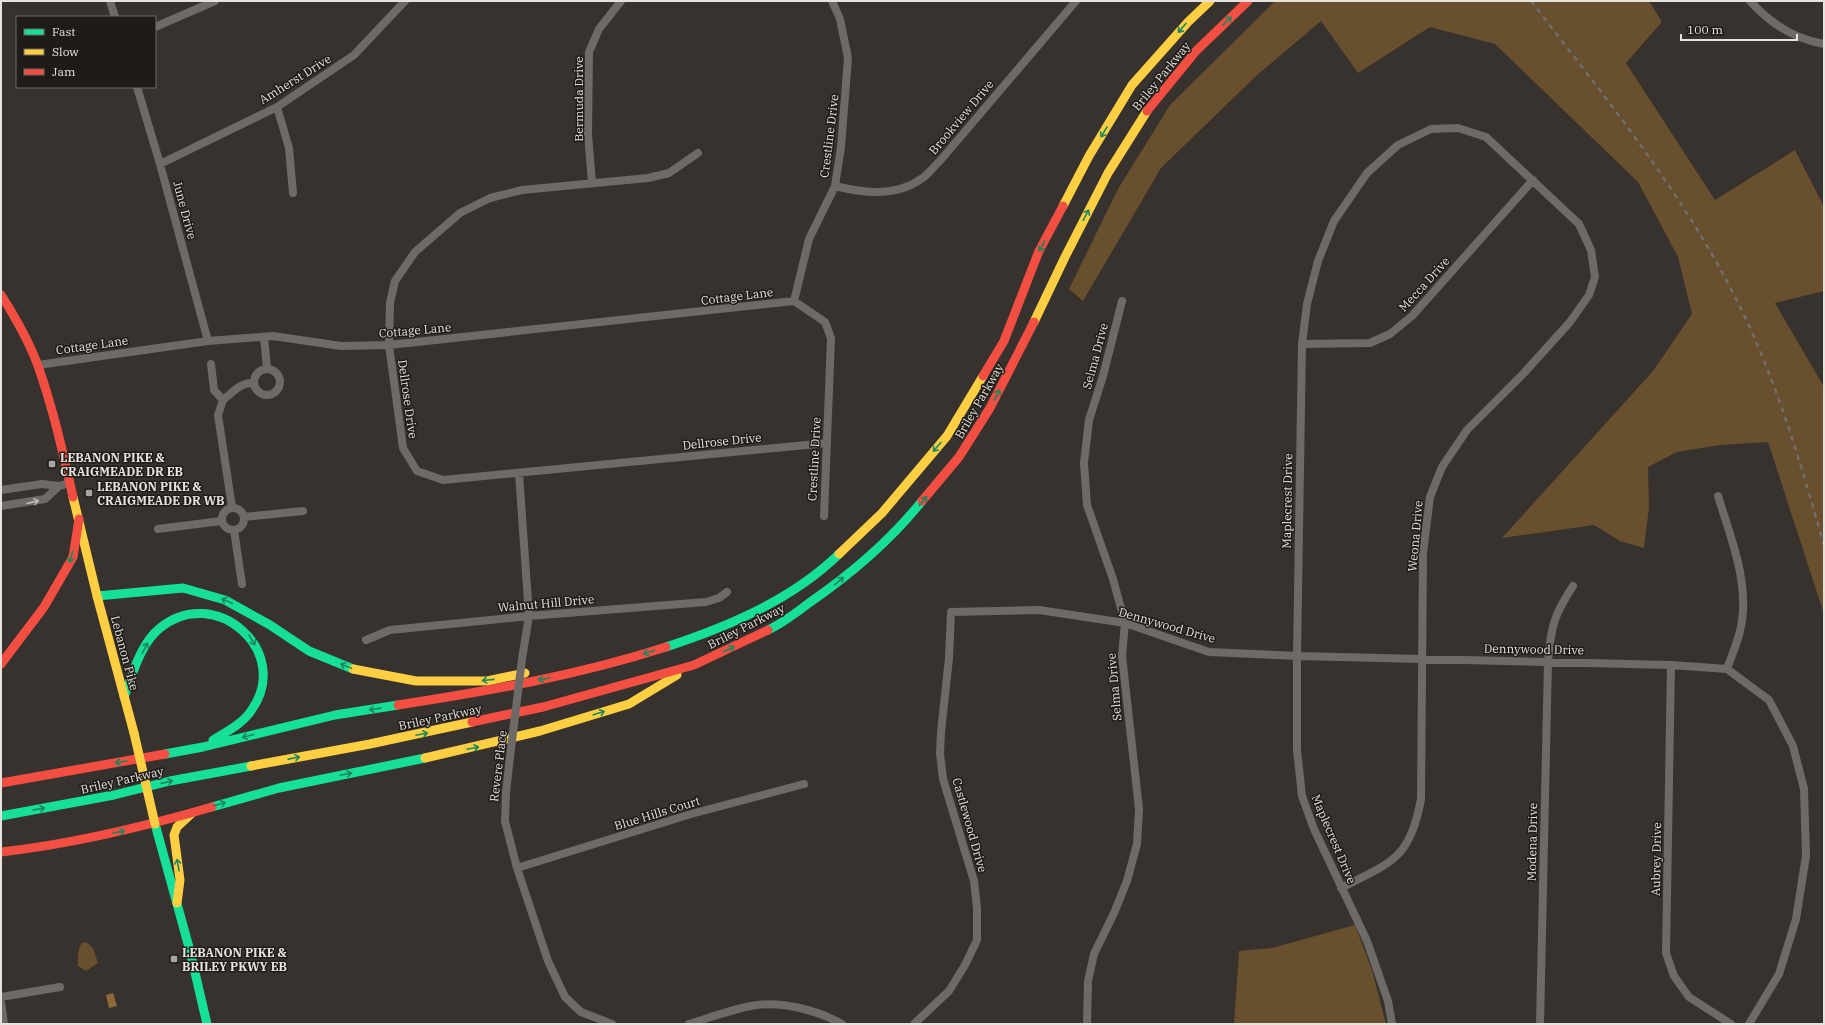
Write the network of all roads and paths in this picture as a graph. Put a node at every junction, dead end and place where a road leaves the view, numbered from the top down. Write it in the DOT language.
graph roads {
  1 [pos="110,1"];
  2 [pos="215,1"];
  3 [pos="405,1"];
  4 [pos="621,1"];
  5 [pos="832,1"];
  6 [pos="1076,1"];
  7 [pos="1210,1"];
  8 [pos="1248,1"];
  9 [pos="1750,1"];
  10 [pos="115,16"];
  11 [pos="156,27"];
  12 [pos="1824,44"];
  13 [pos="137,88"];
  14 [pos="277,107"];
  15 [pos="698,153"];
  16 [pos="160,164"];
  17 [pos="1533,180"];
  18 [pos="592,183"];
  19 [pos="835,186"];
  20 [pos="292,193"];
  21 [pos="1,294"];
  22 [pos="794,301"];
  23 [pos="1122,301"];
  24 [pos="264,337"];
  25 [pos="208,341"];
  26 [pos="1302,344"];
  27 [pos="389,345"];
  28 [pos="38,364"];
  29 [pos="211,364"];
  30 [pos="267,368"];
  31 [pos="254,383"];
  32 [pos="224,400"];
  33 [pos="827,443"];
  34 [pos="519,473"];
  35 [pos="70,483"];
  36 [pos="59,486"];
  37 [pos="1,490"];
  38 [pos="1718,496"];
  39 [pos="1,506"];
  40 [pos="232,507"];
  41 [pos="303,511"];
  42 [pos="824,516"];
  43 [pos="244,517"];
  44 [pos="79,519"];
  45 [pos="221,520"];
  46 [pos="158,529"];
  47 [pos="234,530"];
  48 [pos="242,584"];
  49 [pos="1573,586"];
  50 [pos="727,592"];
  51 [pos="97,596"];
  52 [pos="951,612"];
  53 [pos="529,616"];
  54 [pos="1125,623"];
  55 [pos="366,640"];
  56 [pos="1297,656"];
  57 [pos="1423,660"];
  58 [pos="1548,661"];
  59 [pos="1,664"];
  60 [pos="1671,664"];
  61 [pos="694,665"];
  62 [pos="596,667"];
  63 [pos="1727,669"];
  64 [pos="124,697"];
  65 [pos="203,747"];
  66 [pos="1,783"];
  67 [pos="804,784"];
  68 [pos="194,812"];
  69 [pos="1,816"];
  70 [pos="155,824"];
  71 [pos="1,852"];
  72 [pos="517,868"];
  73 [pos="1341,888"];
  74 [pos="176,903"];
  75 [pos="60,987"];
  76 [pos="1,997"];
  77 [pos="1,1002"];
  78 [pos="4,1024"];
  79 [pos="207,1024"];
  80 [pos="612,1024"];
  81 [pos="689,1024"];
  82 [pos="842,1024"];
  83 [pos="914,1024"];
  84 [pos="1087,1024"];
  85 [pos="1392,1024"];
  86 [pos="1540,1024"];
  87 [pos="1731,1024"];
  88 [pos="1749,1024"];
  1 -- 10 [label="street"];
  2 -- 11 [label="street"];
  3 -- 14 [label="street, Amherst Drive"];
  4 -- 18 [label="street, Bermuda Drive"];
  5 -- 19 [label="street, Crestline Drive"];
  6 -- 19 [label="street, Brookview Drive"];
  7 -- 62 [label="main road, Briley Parkway, one-way"];
  61 -- 8 [label="main road, Briley Parkway, one-way"];
  9 -- 12 [label="street"];
  13 -- 16 [label="street, June Drive"];
  14 -- 16 [label="street, Amherst Drive"];
  14 -- 20 [label="street"];
  15 -- 18 [label="street, Dellrose Drive"];
  16 -- 25 [label="street, June Drive"];
  17 -- 26 [label="street, Mecca Drive"];
  17 -- 26 [label="street, Maplecrest Drive"];
  17 -- 57 [label="street, Weona Drive"];
  18 -- 27 [label="street, Dellrose Drive"];
  19 -- 22 [label="street, Crestline Drive"];
  21 -- 28 [label="main road, Lebanon Pike"];
  22 -- 27 [label="street, Cottage Lane"];
  22 -- 33 [label="street, Crestline Drive"];
  23 -- 54 [label="street, Selma Drive"];
  24 -- 25 [label="street, Cottage Lane"];
  24 -- 27 [label="street, Cottage Lane"];
  24 -- 30 [label="street"];
  25 -- 28 [label="street, Cottage Lane"];
  26 -- 56 [label="street, Maplecrest Drive"];
  27 -- 34 [label="street, Dellrose Drive"];
  28 -- 35 [label="main road, Lebanon Pike"];
  29 -- 32 [label="street"];
  30 -- 31 [label="street"];
  30 -- 31 [label="street"];
  31 -- 32 [label="street"];
  32 -- 40 [label="street"];
  33 -- 34 [label="street, Dellrose Drive"];
  33 -- 42 [label="street, Crestline Drive"];
  34 -- 53 [label="street, Revere Place"];
  35 -- 36 [label="street"];
  35 -- 44 [label="main road, Lebanon Pike"];
  36 -- 37 [label="street"];
  39 -- 36 [label="street, one-way"];
  38 -- 63 [label="street"];
  40 -- 43 [label="street"];
  40 -- 45 [label="street"];
  41 -- 43 [label="street"];
  43 -- 47 [label="street"];
  44 -- 51 [label="main road, Lebanon Pike"];
  44 -- 59 [label="main road, one-way"];
  45 -- 46 [label="street"];
  45 -- 47 [label="street"];
  47 -- 48 [label="street"];
  49 -- 58 [label="street, Modena Drive"];
  50 -- 53 [label="street, Walnut Hill Drive"];
  62 -- 51 [label="main road, one-way"];
  51 -- 64 [label="main road, Lebanon Pike"];
  52 -- 54 [label="street, Dennywood Drive"];
  52 -- 83 [label="street, Castlewood Drive"];
  53 -- 55 [label="street, Walnut Hill Drive"];
  53 -- 72 [label="street, Revere Place, bridge"];
  54 -- 56 [label="street, Dennywood Drive"];
  54 -- 84 [label="street, Selma Drive"];
  56 -- 57 [label="street, Dennywood Drive"];
  56 -- 73 [label="street, Maplecrest Drive"];
  57 -- 58 [label="street, Dennywood Drive"];
  57 -- 73 [label="street, Weona Drive"];
  58 -- 60 [label="street, Dennywood Drive"];
  58 -- 86 [label="street, Modena Drive"];
  60 -- 63 [label="street, Dennywood Drive"];
  60 -- 87 [label="street, Aubrey Drive"];
  68 -- 61 [label="main road, one-way"];
  69 -- 61 [label="main road, Briley Parkway, one-way"];
  62 -- 65 [label="main road, Briley Parkway, one-way"];
  63 -- 88 [label="street"];
  64 -- 65 [label="main road, one-way"];
  64 -- 70 [label="main road, Lebanon Pike, bridge"];
  65 -- 66 [label="main road, Briley Parkway, one-way"];
  67 -- 72 [label="street, Blue Hills Court"];
  68 -- 70 [label="main road"];
  74 -- 68 [label="main road, one-way"];
  71 -- 70 [label="main road, one-way"];
  70 -- 74 [label="main road, Lebanon Pike"];
  72 -- 80 [label="street, Revere Place"];
  73 -- 85 [label="street, Maplecrest Drive"];
  74 -- 79 [label="main road, Lebanon Pike"];
  75 -- 76 [label="street"];
  77 -- 78 [label="street"];
  81 -- 82 [label="street"];
}
